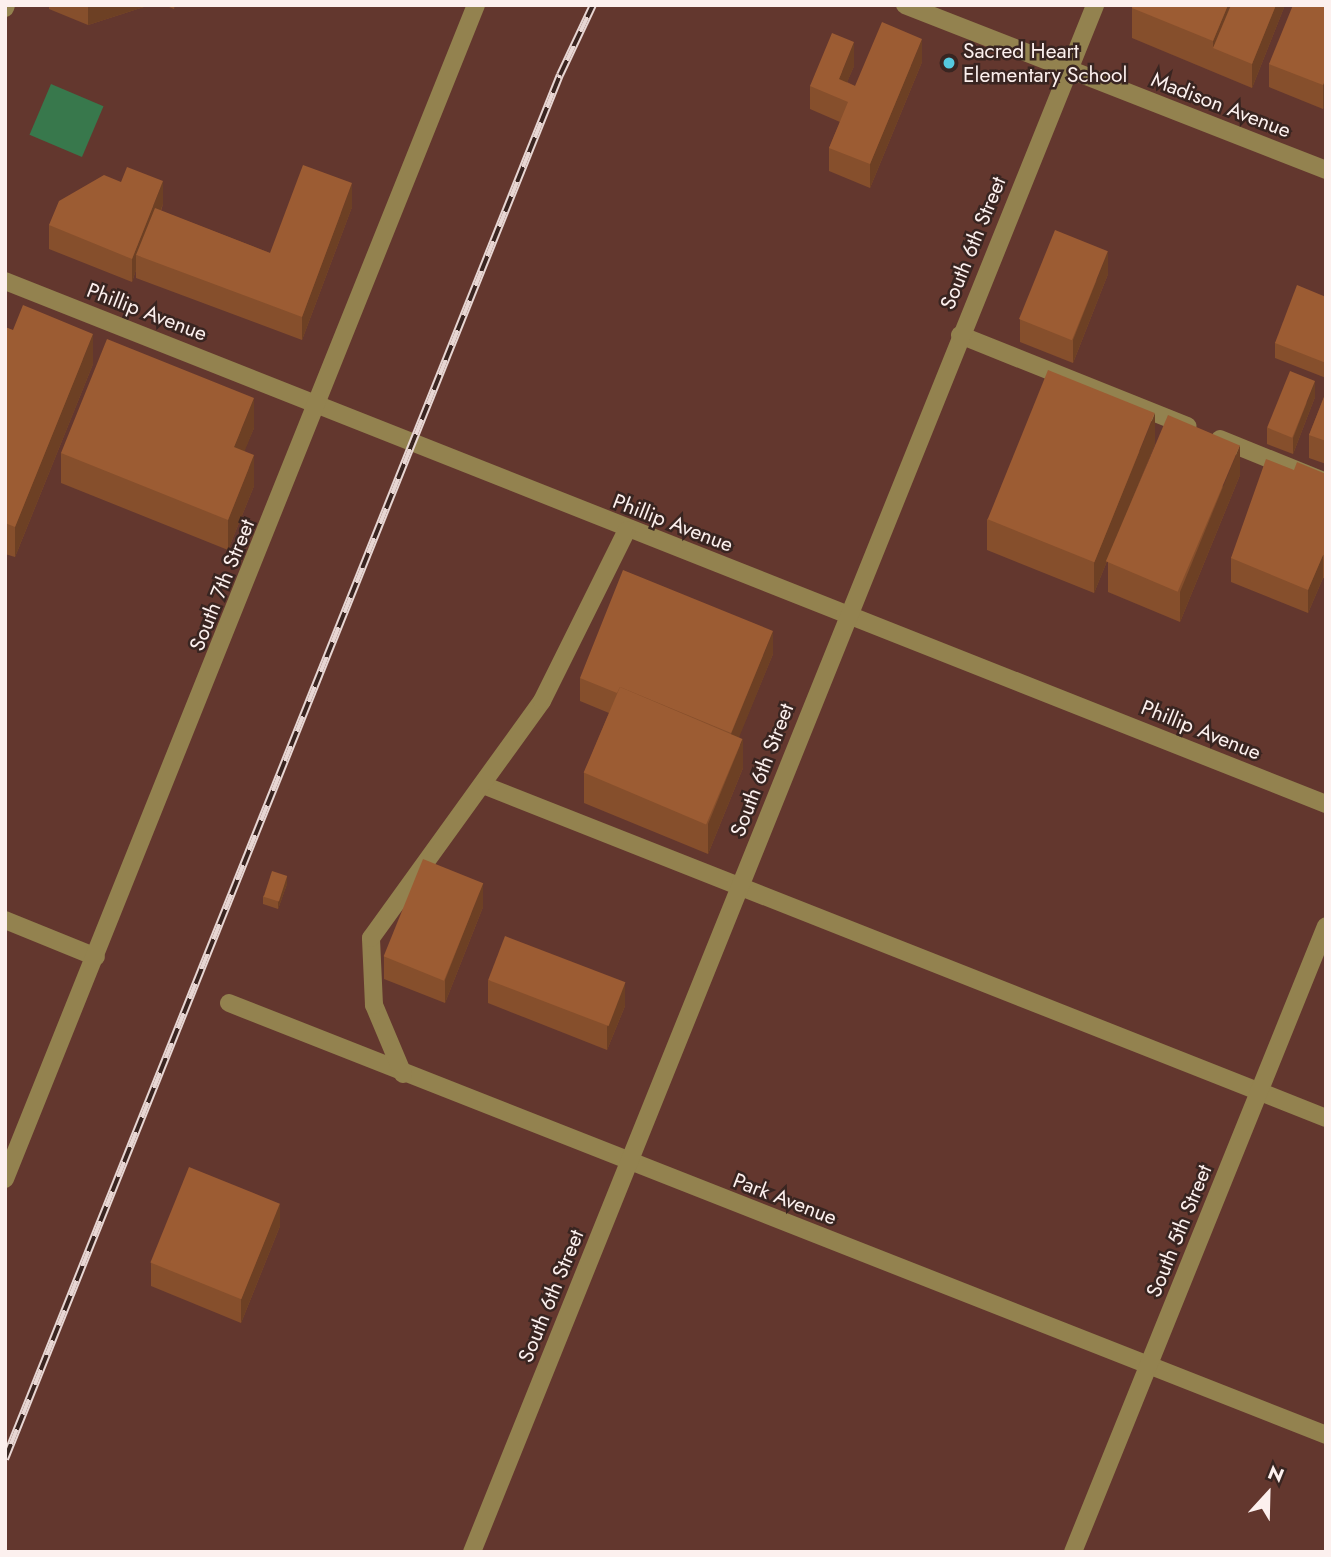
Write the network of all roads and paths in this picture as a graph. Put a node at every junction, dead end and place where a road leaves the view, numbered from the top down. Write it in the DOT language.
graph roads {
  1 [pos="476,5"];
  2 [pos="905,5"];
  3 [pos="1095,5"];
  4 [pos="1069,71"];
  5 [pos="1326,170"];
  6 [pos="5,281"];
  7 [pos="960,335"];
  8 [pos="320,404"];
  9 [pos="1326,482"];
  10 [pos="627,530"];
  11 [pos="848,614"];
  12 [pos="483,785"];
  13 [pos="1326,804"];
  14 [pos="741,888"];
  15 [pos="5,920"];
  16 [pos="1326,926"];
  17 [pos="96,957"];
  18 [pos="229,1003"];
  19 [pos="403,1074"];
  20 [pos="1260,1092"];
  21 [pos="1326,1118"];
  22 [pos="629,1163"];
  23 [pos="5,1179"];
  24 [pos="1149,1366"];
  25 [pos="1326,1436"];
  26 [pos="472,1552"];
  27 [pos="1073,1552"];
  1 -- 8 [label="street, South 7th Street"];
  2 -- 4 [label="street, Madison Avenue"];
  3 -- 4 [label="street, South 6th Street"];
  4 -- 5 [label="street, Madison Avenue"];
  4 -- 7 [label="street, South 6th Street"];
  6 -- 8 [label="street, Phillip Avenue"];
  7 -- 9 [label="street"];
  7 -- 11 [label="street, South 6th Street"];
  8 -- 10 [label="street, Phillip Avenue"];
  8 -- 17 [label="street, South 7th Street"];
  10 -- 11 [label="street, Phillip Avenue"];
  10 -- 12 [label="street"];
  11 -- 13 [label="street, Phillip Avenue"];
  11 -- 14 [label="street, South 6th Street"];
  12 -- 14 [label="street"];
  12 -- 19 [label="street"];
  14 -- 20 [label="street"];
  14 -- 22 [label="street, South 6th Street"];
  15 -- 17 [label="street"];
  16 -- 20 [label="street, South 5th Street"];
  17 -- 23 [label="street, South 7th Street"];
  18 -- 19 [label="street, Park Avenue"];
  19 -- 22 [label="street, Park Avenue"];
  20 -- 21 [label="street"];
  20 -- 24 [label="street, South 5th Street"];
  22 -- 24 [label="street, Park Avenue"];
  22 -- 26 [label="street, South 6th Street"];
  24 -- 25 [label="street, Park Avenue"];
  24 -- 27 [label="street, South 5th Street"];
}
